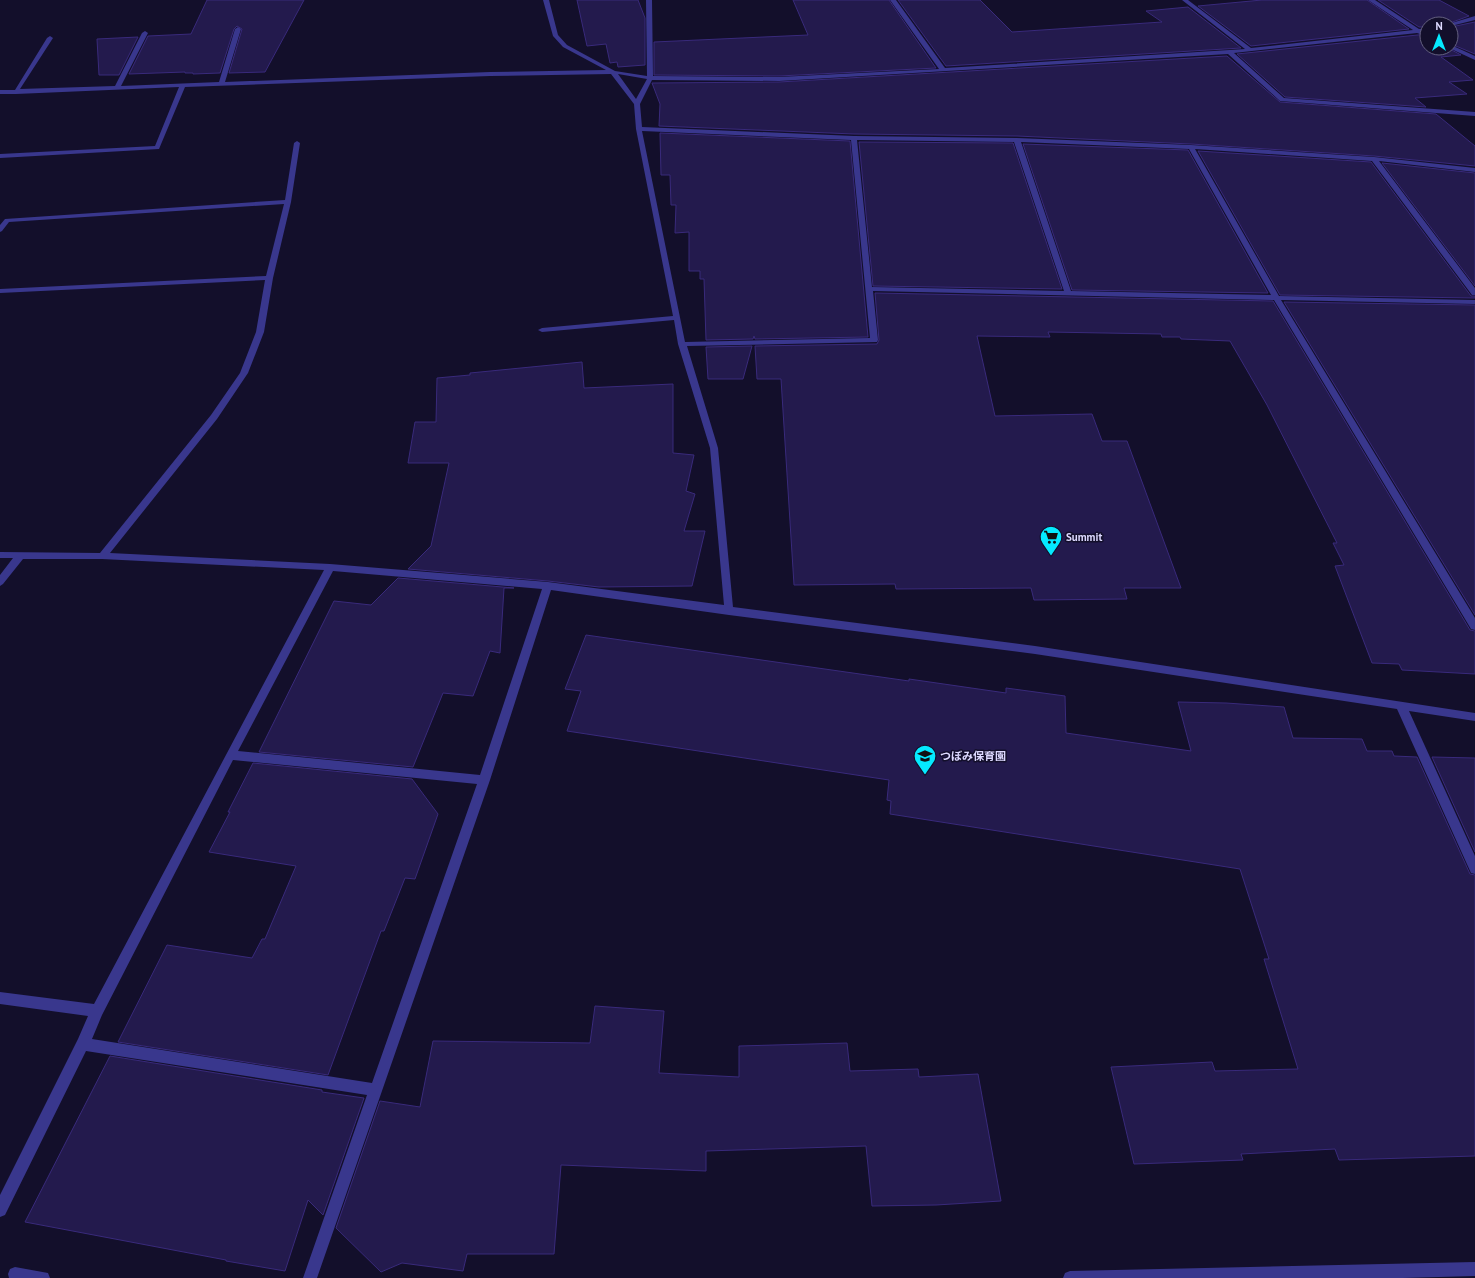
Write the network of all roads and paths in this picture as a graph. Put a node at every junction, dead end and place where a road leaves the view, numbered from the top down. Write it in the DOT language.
graph roads {
  1 [pos="546,0"];
  2 [pos="649,0"];
  3 [pos="893,0"];
  4 [pos="1185,0"];
  5 [pos="1371,0"];
  6 [pos="1475,18"];
  7 [pos="1459,22"];
  8 [pos="238,29"];
  9 [pos="1418,32"];
  10 [pos="145,33"];
  11 [pos="50,38"];
  12 [pos="1249,49"];
  13 [pos="1459,51"];
  14 [pos="1229,52"];
  15 [pos="1475,58"];
  16 [pos="943,70"];
  17 [pos="613,72"];
  18 [pos="650,78"];
  19 [pos="221,84"];
  20 [pos="182,85"];
  21 [pos="117,88"];
  22 [pos="0,92"];
  23 [pos="16,92"];
  24 [pos="637,104"];
  25 [pos="1475,114"];
  26 [pos="639,129"];
  27 [pos="854,138"];
  28 [pos="1017,140"];
  29 [pos="297,143"];
  30 [pos="1191,147"];
  31 [pos="0,156"];
  32 [pos="1374,159"];
  33 [pos="1475,170"];
  34 [pos="288,202"];
  35 [pos="0,230"];
  36 [pos="270,278"];
  37 [pos="869,289"];
  38 [pos="0,291"];
  39 [pos="1068,293"];
  40 [pos="1475,293"];
  41 [pos="1277,299"];
  42 [pos="1475,302"];
  43 [pos="676,318"];
  44 [pos="542,330"];
  45 [pos="682,344"];
  46 [pos="0,555"];
  47 [pos="20,556"];
  48 [pos="102,556"];
  49 [pos="330,567"];
  50 [pos="0,582"];
  51 [pos="548,586"];
  52 [pos="729,611"];
  53 [pos="1475,626"];
  54 [pos="1401,706"];
  55 [pos="1475,717"];
  56 [pos="230,755"];
  57 [pos="484,780"];
  58 [pos="1475,869"];
  59 [pos="0,998"];
  60 [pos="97,1011"];
  61 [pos="83,1044"];
  62 [pos="376,1090"];
  63 [pos="0,1210"];
  64 [pos="1475,1269"];
  65 [pos="15,1274"];
  66 [pos="44,1278"];
  67 [pos="310,1278"];
  68 [pos="1070,1278"];
  1 -- 17 [label="street"];
  2 -- 18 [label="street"];
  3 -- 16 [label="street"];
  4 -- 12 [label="street"];
  5 -- 9 [label="street"];
  6 -- 7 [label="street"];
  8 -- 19 [label="street"];
  9 -- 12 [label="street"];
  10 -- 21 [label="street"];
  11 -- 23 [label="street"];
  12 -- 14 [label="street"];
  13 -- 15 [label="street"];
  14 -- 16 [label="street"];
  14 -- 25 [label="street"];
  16 -- 18 [label="street"];
  17 -- 18 [label="street"];
  17 -- 19 [label="street"];
  17 -- 24 [label="street"];
  18 -- 24 [label="street"];
  19 -- 20 [label="street"];
  20 -- 21 [label="street"];
  20 -- 31 [label="street"];
  21 -- 23 [label="street"];
  22 -- 23 [label="street"];
  24 -- 26 [label="street"];
  26 -- 27 [label="street"];
  26 -- 43 [label="street"];
  27 -- 28 [label="street"];
  27 -- 37 [label="street"];
  28 -- 30 [label="street"];
  28 -- 39 [label="street"];
  29 -- 34 [label="street"];
  30 -- 32 [label="street"];
  30 -- 41 [label="street"];
  32 -- 33 [label="street"];
  32 -- 40 [label="street"];
  34 -- 35 [label="street"];
  34 -- 36 [label="street"];
  36 -- 38 [label="street"];
  36 -- 48 [label="street"];
  37 -- 39 [label="street"];
  37 -- 45 [label="street"];
  39 -- 41 [label="street"];
  41 -- 42 [label="street"];
  41 -- 53 [label="street"];
  43 -- 44 [label="street"];
  43 -- 45 [label="street"];
  45 -- 52 [label="street"];
  46 -- 47 [label="street"];
  47 -- 48 [label="street"];
  47 -- 50 [label="street"];
  48 -- 49 [label="street"];
  49 -- 51 [label="street"];
  49 -- 56 [label="street"];
  51 -- 52 [label="street"];
  51 -- 57 [label="street"];
  52 -- 54 [label="street"];
  54 -- 55 [label="street"];
  54 -- 58 [label="street"];
  56 -- 57 [label="street"];
  56 -- 60 [label="street"];
  57 -- 62 [label="street"];
  59 -- 60 [label="street"];
  60 -- 61 [label="street"];
  61 -- 62 [label="street"];
  61 -- 63 [label="street"];
  62 -- 67 [label="street"];
  64 -- 68 [label="street"];
  65 -- 66 [label="street"];
}
